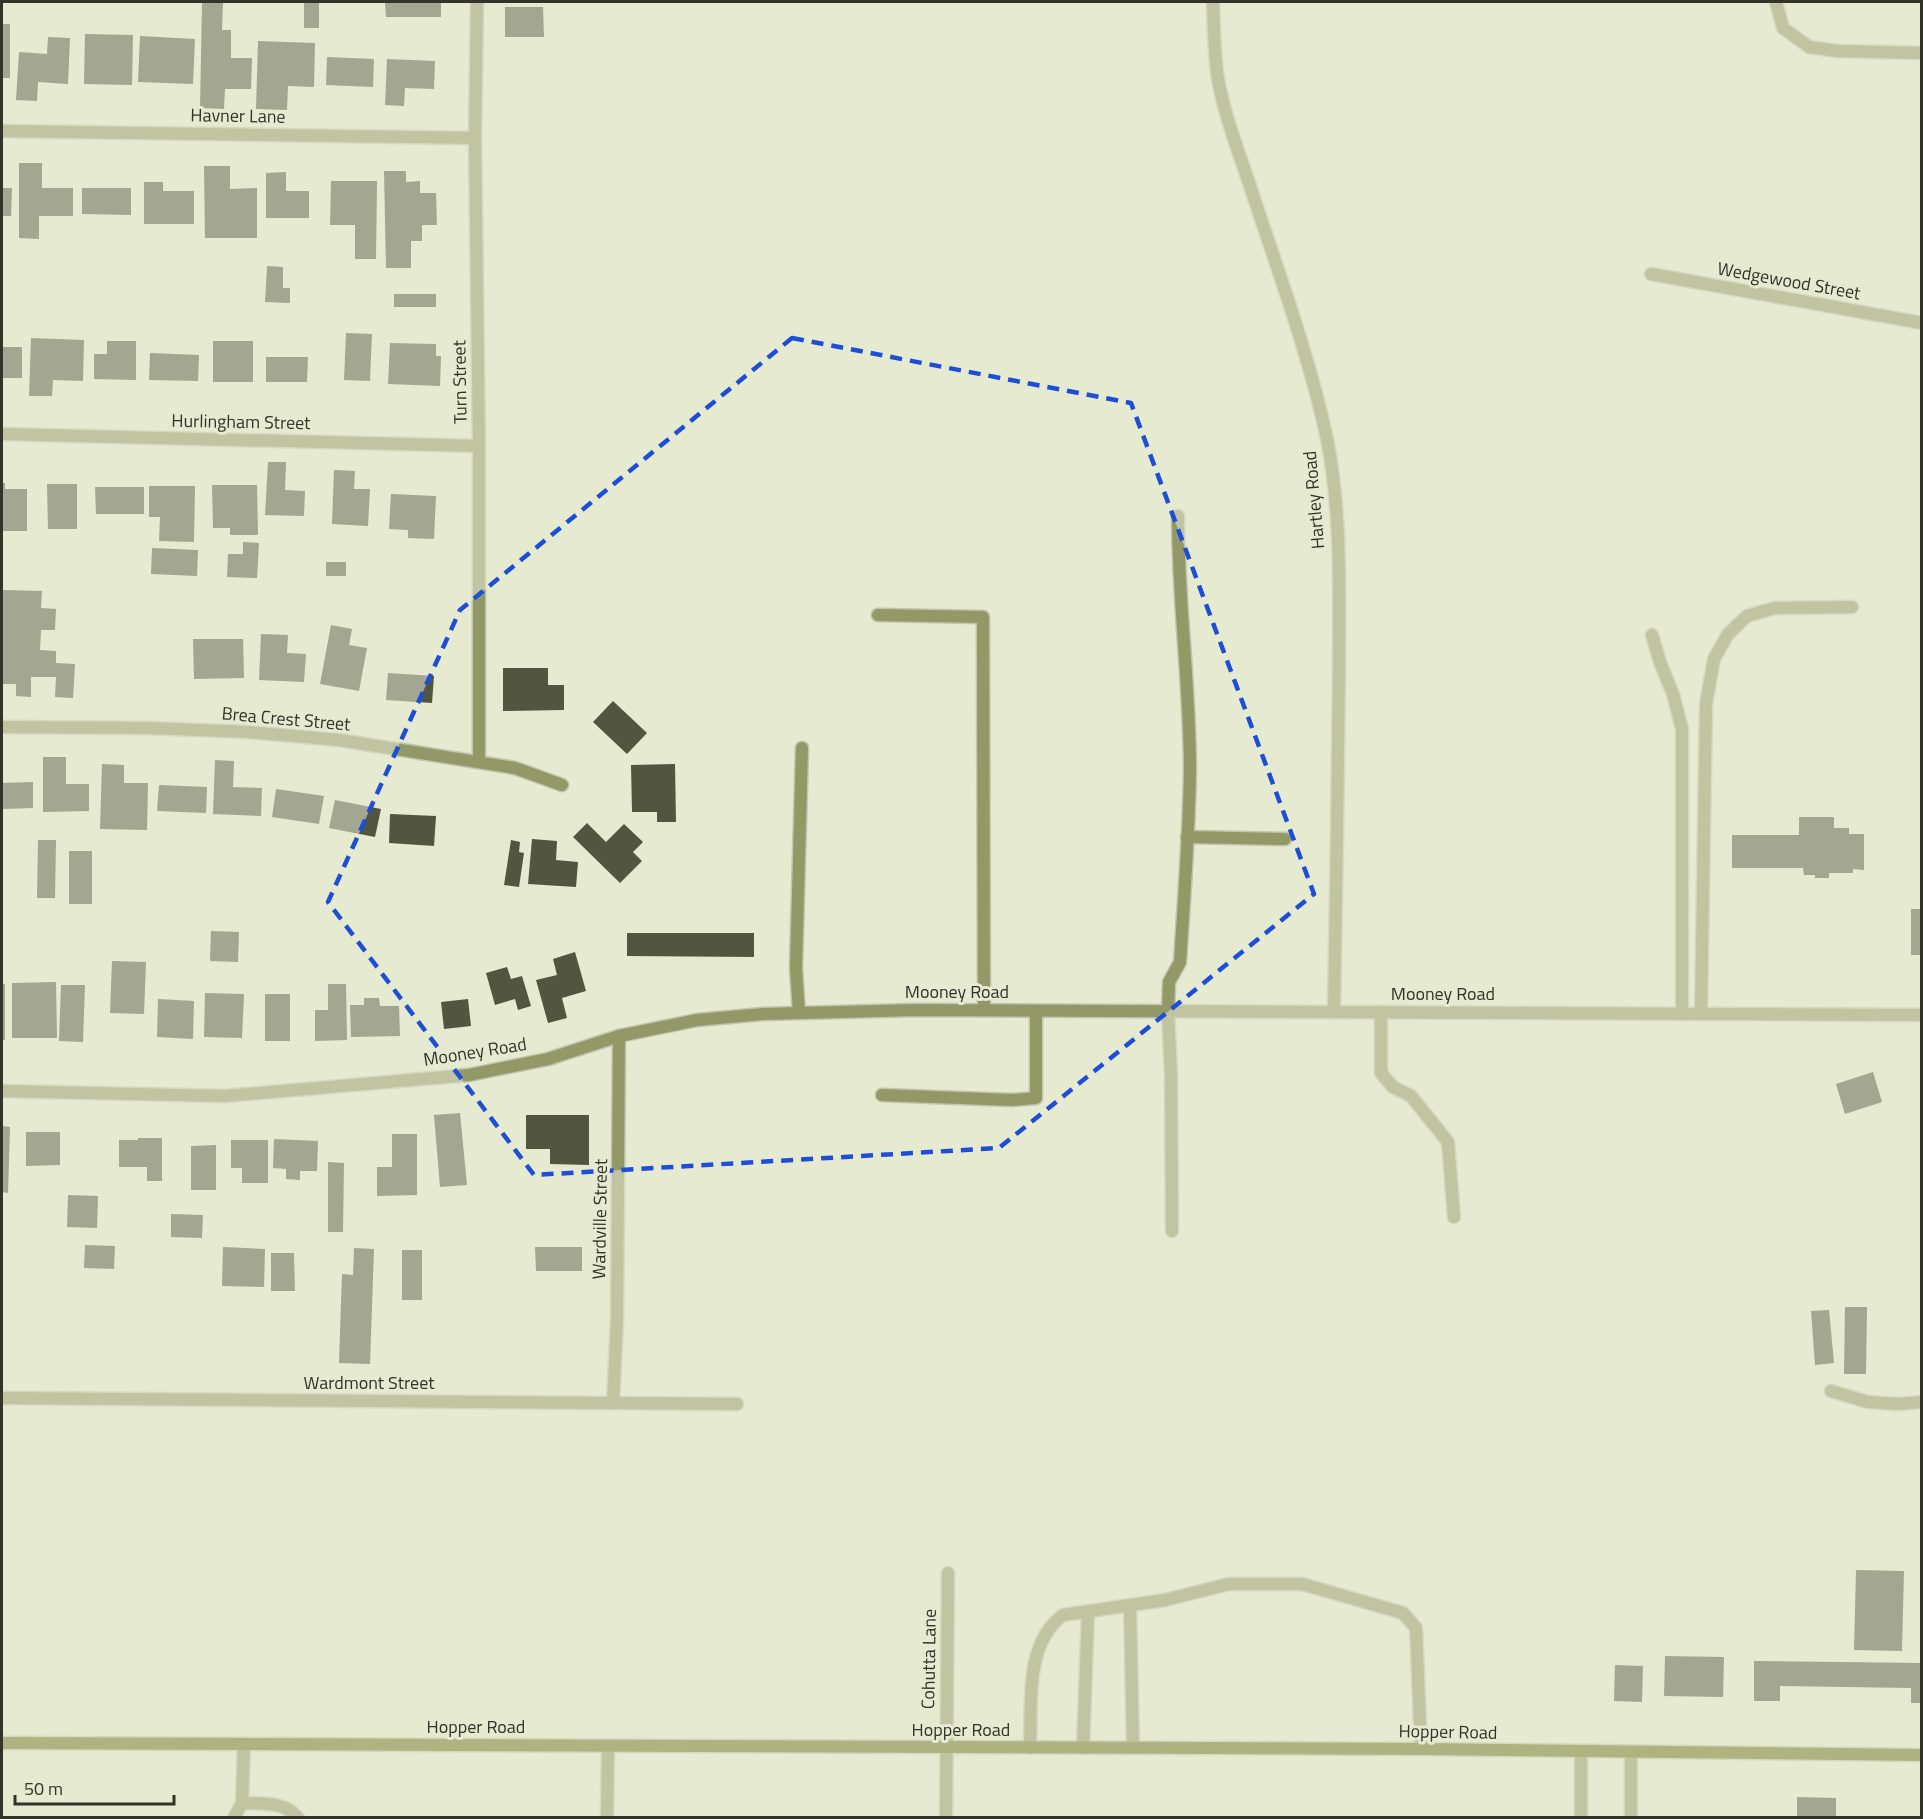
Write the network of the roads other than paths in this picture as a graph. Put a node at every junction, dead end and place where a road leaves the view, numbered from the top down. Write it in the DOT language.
graph roads {
  1 [pos="477,2"];
  2 [pos="1213,2"];
  3 [pos="1776,2"];
  4 [pos="1922,53"];
  5 [pos="2,131"];
  6 [pos="475,138"];
  7 [pos="1651,274"];
  8 [pos="1922,323"];
  9 [pos="2,434"];
  10 [pos="479,446"];
  11 [pos="1178,516"];
  12 [pos="1852,607"];
  13 [pos="878,615"];
  14 [pos="1652,635"];
  15 [pos="2,727"];
  16 [pos="802,748"];
  17 [pos="479,762"];
  18 [pos="562,785"];
  19 [pos="1187,837"];
  20 [pos="1285,839"];
  21 [pos="984,1010"];
  22 [pos="1036,1011"];
  23 [pos="1168,1011"];
  24 [pos="1334,1012"];
  25 [pos="1381,1012"];
  26 [pos="799,1013"];
  27 [pos="1682,1014"];
  28 [pos="1701,1014"];
  29 [pos="1922,1015"];
  30 [pos="619,1036"];
  31 [pos="2,1091"];
  32 [pos="882,1095"];
  33 [pos="1454,1217"];
  34 [pos="1172,1231"];
  35 [pos="1831,1391"];
  36 [pos="2,1398"];
  37 [pos="1922,1402"];
  38 [pos="613,1403"];
  39 [pos="737,1404"];
  40 [pos="948,1573"];
  41 [pos="1130,1605"];
  42 [pos="1088,1612"];
  43 [pos="2,1743"];
  44 [pos="244,1744"];
  45 [pos="608,1746"];
  46 [pos="946,1748"];
  47 [pos="1030,1748"];
  48 [pos="1083,1748"];
  49 [pos="1133,1748"];
  50 [pos="1421,1749"];
  51 [pos="1581,1752"];
  52 [pos="1631,1752"];
  53 [pos="1922,1755"];
  54 [pos="242,1803"];
  55 [pos="234,1818"];
  56 [pos="298,1818"];
  57 [pos="607,1818"];
  58 [pos="946,1818"];
  59 [pos="1581,1818"];
  60 [pos="1631,1818"];
  1 -- 6 [label="street, Turn Street"];
  2 -- 24 [label="street, Hartley Road"];
  3 -- 4 [label="street"];
  5 -- 6 [label="street, Havner Lane"];
  6 -- 10 [label="street, Turn Street"];
  7 -- 8 [label="street, Wedgewood Street"];
  9 -- 10 [label="street, Hurlingham Street"];
  10 -- 17 [label="street, Turn Street"];
  11 -- 19 [label="street"];
  12 -- 28 [label="street"];
  13 -- 21 [label="street"];
  14 -- 27 [label="street"];
  15 -- 17 [label="street, Brea Crest Street"];
  16 -- 26 [label="street"];
  17 -- 18 [label="street, Brea Crest Street"];
  19 -- 20 [label="street"];
  19 -- 23 [label="street"];
  21 -- 22 [label="street, Mooney Road"];
  21 -- 26 [label="street, Mooney Road"];
  22 -- 23 [label="street, Mooney Road"];
  22 -- 32 [label="street"];
  23 -- 24 [label="street, Mooney Road"];
  23 -- 34 [label="street"];
  24 -- 25 [label="street, Mooney Road"];
  25 -- 27 [label="street, Mooney Road"];
  25 -- 33 [label="street"];
  26 -- 30 [label="street, Mooney Road"];
  27 -- 28 [label="street, Mooney Road"];
  28 -- 29 [label="street, Mooney Road"];
  30 -- 31 [label="street, Mooney Road"];
  30 -- 38 [label="street, Wardville Street"];
  35 -- 37 [label="street"];
  36 -- 38 [label="street, Wardmont Street"];
  38 -- 39 [label="street, Wardmont Street"];
  40 -- 46 [label="street, Cohutta Lane"];
  41 -- 42 [label="street"];
  41 -- 49 [label="street"];
  41 -- 50 [label="street"];
  42 -- 47 [label="street"];
  42 -- 48 [label="street"];
  43 -- 44 [label="main road, Hopper Road"];
  44 -- 45 [label="main road, Hopper Road"];
  44 -- 54 [label="street"];
  45 -- 46 [label="main road, Hopper Road"];
  45 -- 57 [label="street"];
  46 -- 47 [label="main road, Hopper Road"];
  46 -- 58 [label="street, Cohutta Lane"];
  47 -- 48 [label="main road, Hopper Road"];
  48 -- 49 [label="main road, Hopper Road"];
  49 -- 50 [label="main road, Hopper Road"];
  50 -- 51 [label="main road, Hopper Road"];
  51 -- 52 [label="main road, Hopper Road"];
  51 -- 59 [label="street"];
  52 -- 53 [label="main road, Hopper Road"];
  52 -- 60 [label="street"];
  54 -- 55 [label="street"];
  54 -- 56 [label="street"];
}
